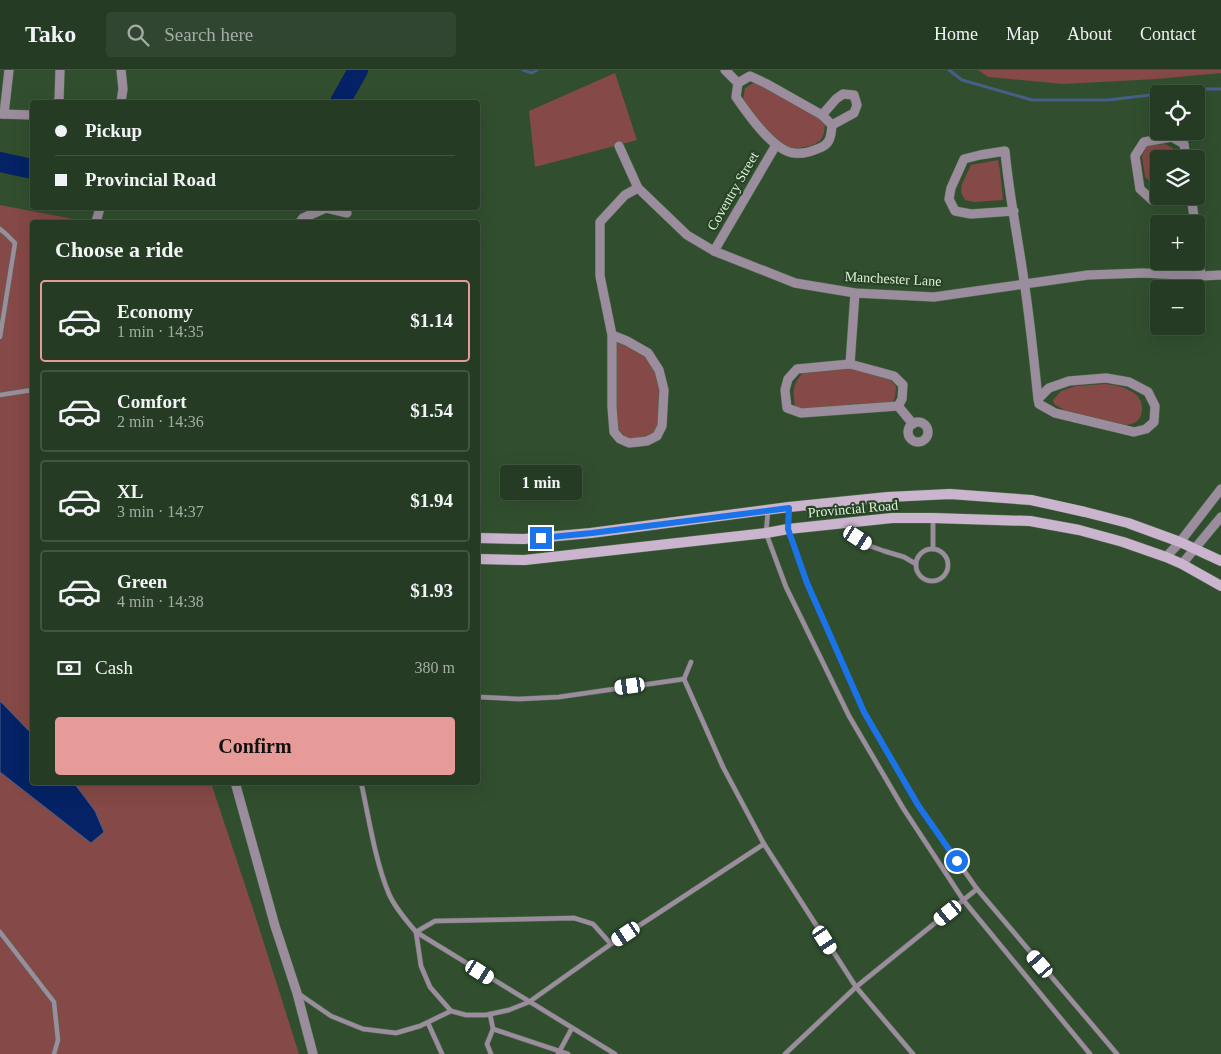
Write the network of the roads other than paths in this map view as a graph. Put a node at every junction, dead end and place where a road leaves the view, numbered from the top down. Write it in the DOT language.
graph roads {
  1 [pos="9,70"];
  2 [pos="60,70"];
  3 [pos="121,70"];
  4 [pos="725,70"];
  5 [pos="738,84"];
  6 [pos="59,100"];
  7 [pos="121,100"];
  8 [pos="2,114"];
  9 [pos="30,115"];
  10 [pos="822,115"];
  11 [pos="832,126"];
  12 [pos="776,145"];
  13 [pos="619,146"];
  14 [pos="1185,150"];
  15 [pos="638,188"];
  16 [pos="1150,198"];
  17 [pos="321,210"];
  18 [pos="334,210"];
  19 [pos="1014,212"];
  20 [pos="347,213"];
  21 [pos="302,220"];
  22 [pos="0,229"];
  23 [pos="714,250"];
  24 [pos="1200,270"];
  25 [pos="1221,275"];
  26 [pos="1201,276"];
  27 [pos="1024,284"];
  28 [pos="855,293"];
  29 [pos="612,335"];
  30 [pos="0,337"];
  31 [pos="850,364"];
  32 [pos="30,390"];
  33 [pos="0,395"];
  34 [pos="1038,399"];
  35 [pos="898,406"];
  36 [pos="913,424"];
  37 [pos="1221,489"];
  38 [pos="789,508"];
  39 [pos="768,511"];
  40 [pos="1221,517"];
  41 [pos="933,518"];
  42 [pos="850,523"];
  43 [pos="788,529"];
  44 [pos="766,533"];
  45 [pos="480,538"];
  46 [pos="1180,542"];
  47 [pos="933,549"];
  48 [pos="1196,549"];
  49 [pos="1166,557"];
  50 [pos="480,559"];
  51 [pos="1221,561"];
  52 [pos="916,564"];
  53 [pos="1182,564"];
  54 [pos="1221,586"];
  55 [pos="691,662"];
  56 [pos="684,679"];
  57 [pos="480,696"];
  58 [pos="236,785"];
  59 [pos="362,785"];
  60 [pos="764,844"];
  61 [pos="976,889"];
  62 [pos="964,901"];
  63 [pos="0,932"];
  64 [pos="416,932"];
  65 [pos="611,944"];
  66 [pos="856,987"];
  67 [pos="296,993"];
  68 [pos="529,1002"];
  69 [pos="452,1011"];
  70 [pos="490,1014"];
  71 [pos="428,1023"];
  72 [pos="572,1028"];
  73 [pos="493,1029"];
  74 [pos="558,1052"];
  75 [pos="54,1054"];
  76 [pos="313,1054"];
  77 [pos="442,1054"];
  78 [pos="491,1054"];
  79 [pos="568,1054"];
  80 [pos="615,1054"];
  81 [pos="785,1054"];
  82 [pos="913,1054"];
  83 [pos="1090,1054"];
  84 [pos="1117,1054"];
  1 -- 8 [label="street"];
  2 -- 6 [label="street"];
  3 -- 7 [label="street"];
  4 -- 5 [label="street"];
  5 -- 10 [label="street"];
  5 -- 12 [label="street, Coventry Street"];
  8 -- 9 [label="street"];
  10 -- 11 [label="street"];
  10 -- 11 [label="street"];
  11 -- 12 [label="street, Coventry Street"];
  12 -- 23 [label="street, Coventry Street"];
  13 -- 15 [label="street, Manchester Lane"];
  14 -- 16 [label="street"];
  15 -- 23 [label="street, Manchester Lane"];
  15 -- 29 [label="street"];
  17 -- 21 [label="street"];
  18 -- 20 [label="street"];
  19 -- 19 [label="street"];
  19 -- 27 [label="street"];
  22 -- 30 [label="lane"];
  23 -- 28 [label="street, Manchester Lane"];
  24 -- 26 [label="street"];
  25 -- 26 [label="street, Manchester Lane"];
  26 -- 27 [label="street, Manchester Lane"];
  27 -- 28 [label="street, Manchester Lane"];
  27 -- 34 [label="street"];
  28 -- 31 [label="street"];
  29 -- 29 [label="street"];
  31 -- 35 [label="street"];
  31 -- 35 [label="street"];
  32 -- 33 [label="lane"];
  34 -- 34 [label="street"];
  35 -- 36 [label="street"];
  37 -- 46 [label="street"];
  38 -- 39 [label="street, Provincial Road"];
  38 -- 43 [label="lane"];
  38 -- 46 [label="street, Provincial Road"];
  39 -- 44 [label="lane"];
  39 -- 45 [label="street, Provincial Road"];
  40 -- 48 [label="street"];
  41 -- 42 [label="street, Provincial Road"];
  41 -- 47 [label="lane"];
  41 -- 49 [label="street, Provincial Road"];
  42 -- 43 [label="street, Provincial Road"];
  42 -- 52 [label="lane"];
  43 -- 44 [label="street, Provincial Road"];
  43 -- 61 [label="lane"];
  44 -- 50 [label="street, Provincial Road"];
  44 -- 62 [label="lane"];
  46 -- 48 [label="street, Provincial Road"];
  46 -- 49 [label="street"];
  47 -- 52 [label="lane"];
  47 -- 52 [label="lane"];
  48 -- 51 [label="street, Provincial Road"];
  48 -- 53 [label="street"];
  49 -- 53 [label="street, Provincial Road"];
  53 -- 54 [label="street, Provincial Road"];
  55 -- 56 [label="lane"];
  56 -- 57 [label="lane"];
  56 -- 60 [label="lane"];
  58 -- 67 [label="street"];
  59 -- 64 [label="lane"];
  60 -- 65 [label="lane"];
  60 -- 66 [label="lane"];
  61 -- 62 [label="lane"];
  61 -- 84 [label="lane"];
  62 -- 66 [label="lane"];
  62 -- 83 [label="lane"];
  63 -- 75 [label="lane"];
  64 -- 65 [label="lane"];
  64 -- 68 [label="lane"];
  64 -- 69 [label="lane"];
  65 -- 68 [label="lane"];
  66 -- 81 [label="lane"];
  66 -- 82 [label="lane"];
  67 -- 71 [label="lane"];
  67 -- 76 [label="street"];
  68 -- 70 [label="lane"];
  68 -- 72 [label="lane"];
  69 -- 70 [label="lane"];
  69 -- 71 [label="lane"];
  70 -- 73 [label="lane"];
  71 -- 77 [label="lane"];
  72 -- 74 [label="lane"];
  72 -- 80 [label="lane"];
  73 -- 74 [label="lane"];
  73 -- 78 [label="lane"];
  74 -- 79 [label="lane"];
}
